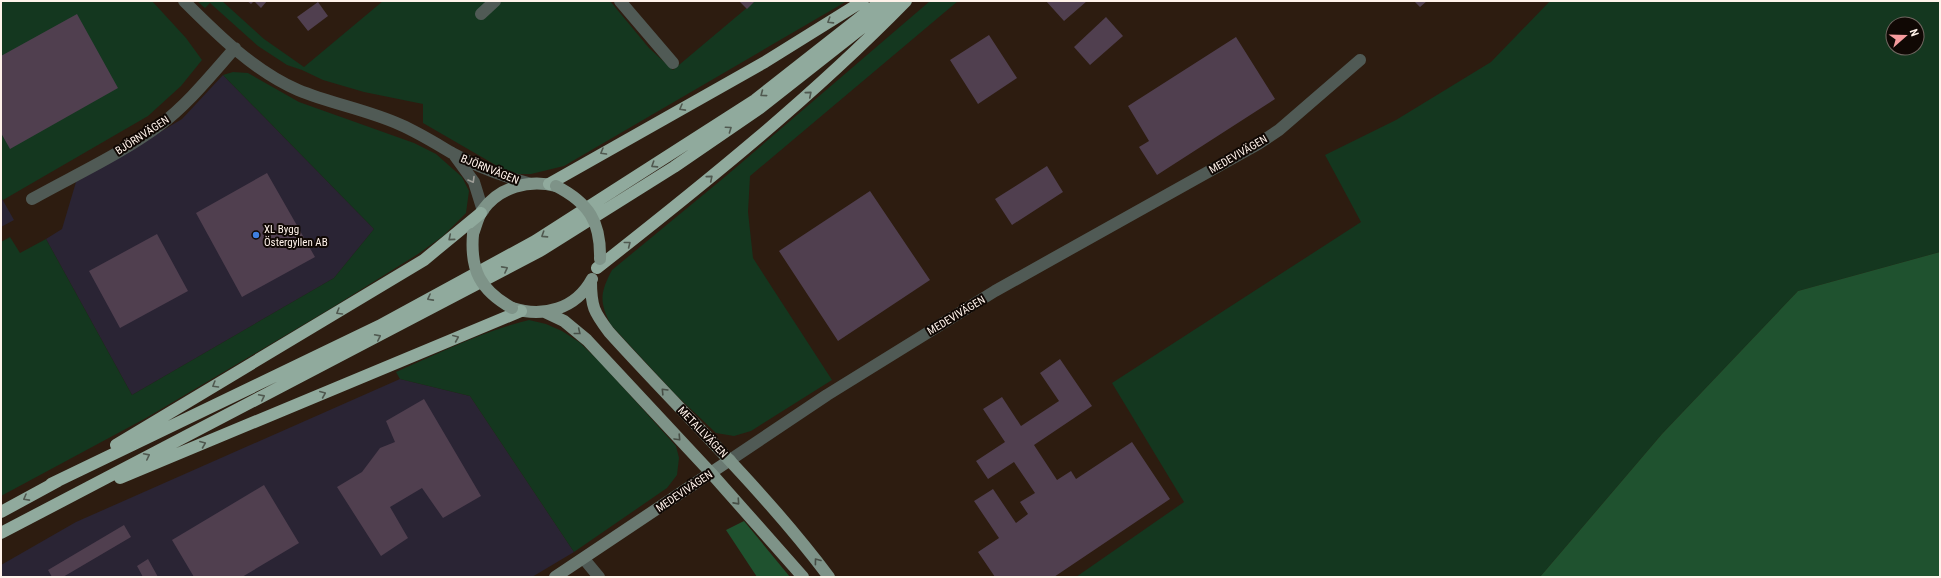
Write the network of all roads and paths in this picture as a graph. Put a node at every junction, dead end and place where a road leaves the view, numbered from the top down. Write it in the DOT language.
graph roads {
  1 [pos="184,1"];
  2 [pos="495,1"];
  3 [pos="620,1"];
  4 [pos="863,1"];
  5 [pos="881,1"];
  6 [pos="896,1"];
  7 [pos="906,1"];
  8 [pos="481,14"];
  9 [pos="235,48"];
  10 [pos="1360,60"];
  11 [pos="673,63"];
  12 [pos="453,153"];
  13 [pos="528,184"];
  14 [pos="553,185"];
  15 [pos="32,199"];
  16 [pos="482,212"];
  17 [pos="598,263"];
  18 [pos="591,281"];
  19 [pos="517,310"];
  20 [pos="545,312"];
  21 [pos="730,460"];
  22 [pos="711,473"];
  23 [pos="51,484"];
  24 [pos="50,506"];
  25 [pos="1,512"];
  26 [pos="1,532"];
  27 [pos="584,559"];
  28 [pos="555,577"];
  29 [pos="599,577"];
  30 [pos="803,577"];
  31 [pos="829,577"];
  1 -- 9 [label="street, BJÖRNVÄGEN"];
  2 -- 8 [label="street"];
  3 -- 11 [label="street"];
  4 -- 14 [label="highway, one-way"];
  5 -- 23 [label="highway, one-way"];
  24 -- 6 [label="highway, one-way"];
  17 -- 7 [label="highway, one-way"];
  9 -- 12 [label="street, BJÖRNVÄGEN"];
  9 -- 15 [label="street, BJÖRNVÄGEN"];
  10 -- 21 [label="street, MEDEVIVÄGEN"];
  12 -- 13 [label="street, BJÖRNVÄGEN"];
  12 -- 16 [label="street, BJÖRNVÄGEN, one-way"];
  13 -- 14 [label="main road"];
  13 -- 16 [label="main road"];
  14 -- 17 [label="main road, bridge"];
  16 -- 19 [label="main road, bridge"];
  16 -- 23 [label="highway, one-way"];
  17 -- 18 [label="main road"];
  18 -- 20 [label="main road"];
  21 -- 18 [label="main road, METALLVÄGEN, one-way"];
  19 -- 20 [label="main road"];
  24 -- 19 [label="highway, one-way"];
  20 -- 22 [label="main road, METALLVÄGEN, one-way"];
  21 -- 22 [label="street, MEDEVIVÄGEN"];
  31 -- 21 [label="main road, METALLVÄGEN, one-way"];
  22 -- 27 [label="street, MEDEVIVÄGEN"];
  22 -- 30 [label="main road, METALLVÄGEN, one-way"];
  23 -- 25 [label="highway, one-way"];
  24 -- 26 [label="highway"];
  27 -- 28 [label="street, MEDEVIVÄGEN"];
  27 -- 29 [label="street"];
}
